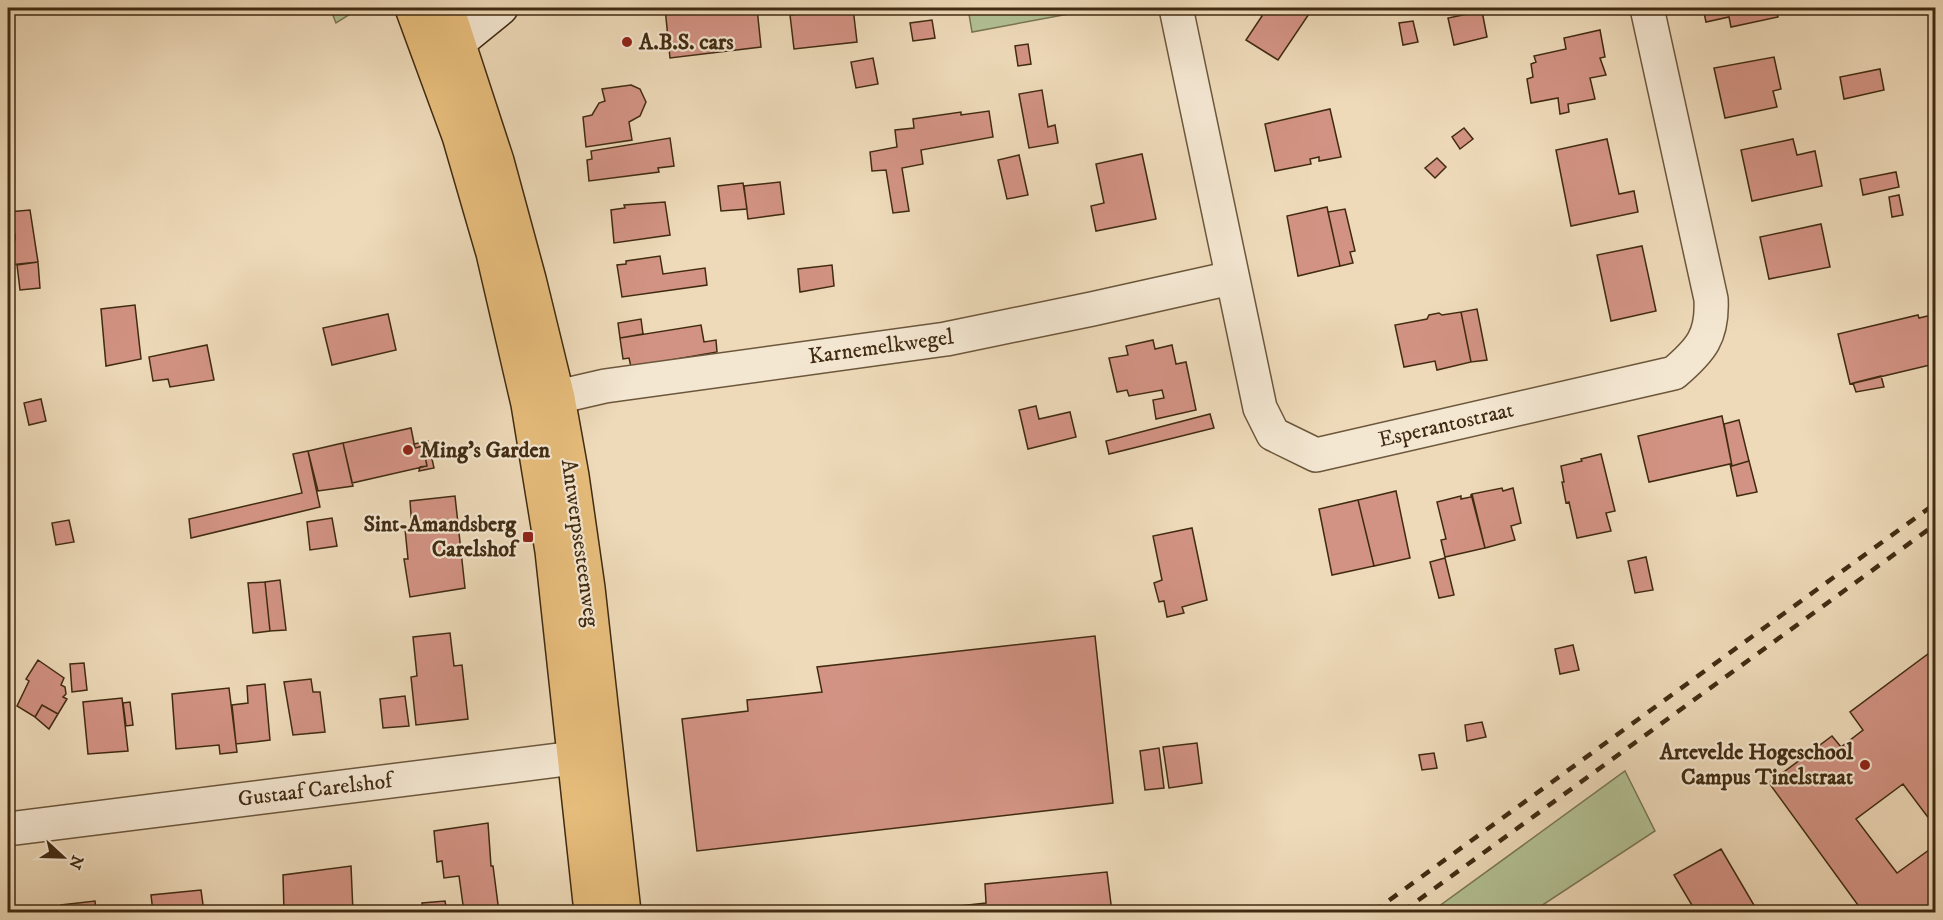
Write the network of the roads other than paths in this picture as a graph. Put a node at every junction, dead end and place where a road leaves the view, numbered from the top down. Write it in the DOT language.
graph roads {
  1 [pos="412,8"];
  2 [pos="447,8"];
  3 [pos="501,8"];
  4 [pos="1176,8"];
  5 [pos="1647,8"];
  6 [pos="443,47"];
  7 [pos="1232,278"];
  8 [pos="543,401"];
  9 [pos="574,758"];
  10 [pos="610,791"];
  11 [pos="8,829"];
  12 [pos="591,912"];
  13 [pos="624,912"];
  1 -- 6 [label="main road, Antwerpsesteenweg"];
  2 -- 6 [label="main road"];
  3 -- 6 [label="street"];
  4 -- 7 [label="street, Esperantostraat"];
  5 -- 7 [label="street, Esperantostraat"];
  6 -- 8 [label="main road, Antwerpsesteenweg"];
  7 -- 8 [label="street, Karnemelkwegel"];
  8 -- 9 [label="main road, Antwerpsesteenweg"];
  8 -- 10 [label="main road, Antwerpsesteenweg"];
  9 -- 10 [label="street"];
  9 -- 11 [label="street, Gustaaf Carelshof"];
  9 -- 12 [label="main road, Antwerpsesteenweg"];
  10 -- 13 [label="main road, Antwerpsesteenweg"];
}
